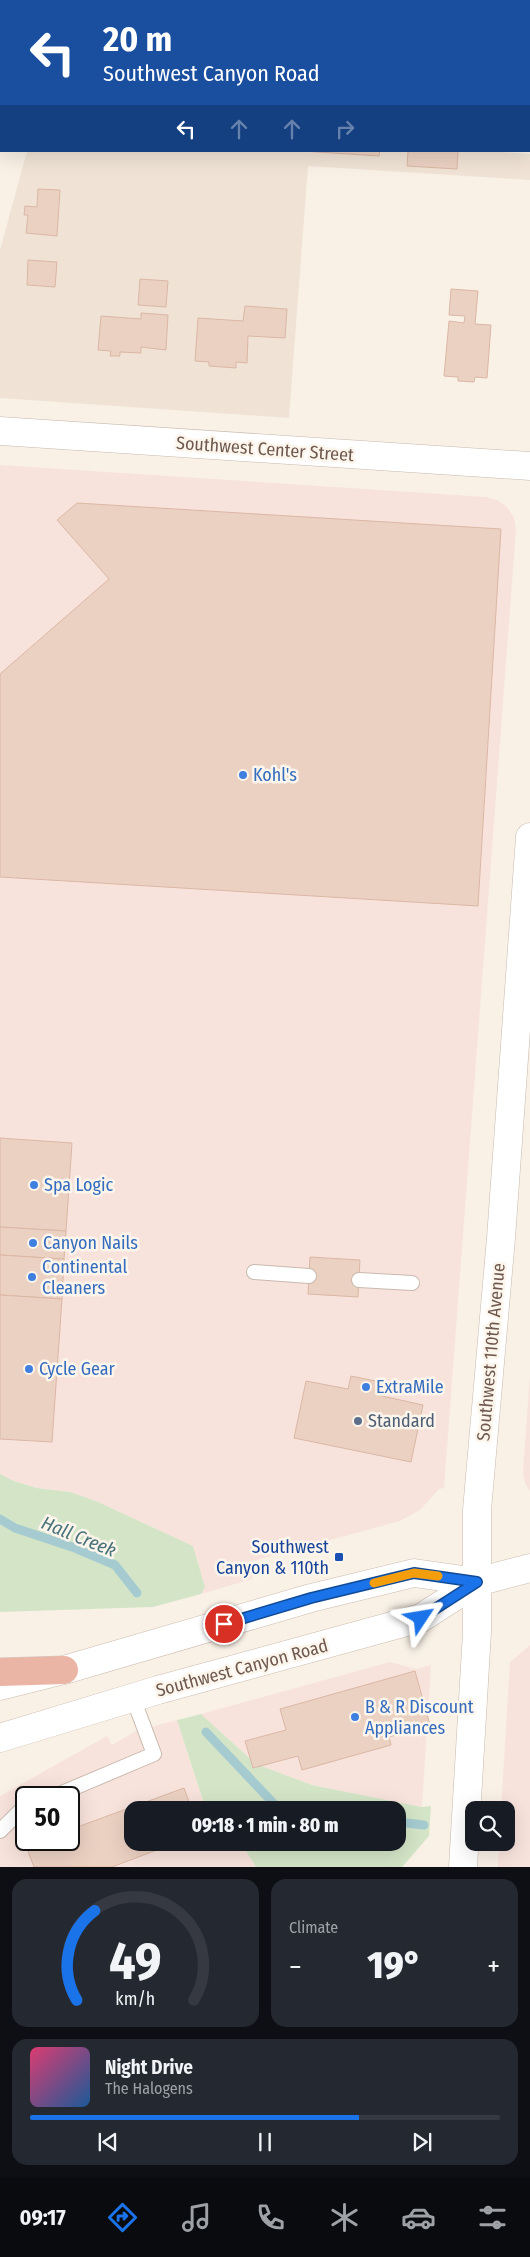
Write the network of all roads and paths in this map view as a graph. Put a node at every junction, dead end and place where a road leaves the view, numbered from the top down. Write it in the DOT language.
graph roads {
  1 [pos="0,431"];
  2 [pos="530,466"];
  3 [pos="530,837"];
  4 [pos="254,1272"];
  5 [pos="309,1276"];
  6 [pos="359,1280"];
  7 [pos="412,1283"];
  8 [pos="530,1568"];
  9 [pos="477,1582"];
  10 [pos="64,1670"];
  11 [pos="0,1672"];
  12 [pos="0,1686"];
  13 [pos="132,1698"];
  14 [pos="0,1738"];
  15 [pos="78,1786"];
  16 [pos="15,1816"];
  17 [pos="0,1831"];
  18 [pos="463,1867"];
  1 -- 2 [label="street, Southwest Center Street"];
  3 -- 9 [label="street, Southwest 110th Avenue"];
  4 -- 5 [label="lane"];
  6 -- 7 [label="lane"];
  8 -- 9 [label="street, Southwest Canyon Road"];
  9 -- 10 [label="street, Southwest Canyon Road"];
  9 -- 13 [label="street, Southwest Canyon Road"];
  9 -- 18 [label="street, Southwest 110th Avenue"];
  10 -- 11 [label="highway"];
  10 -- 12 [label="street, Southwest Canyon Road"];
  13 -- 14 [label="street, Southwest Canyon Road"];
  13 -- 15 [label="lane"];
  16 -- 17 [label="lane"];
}
